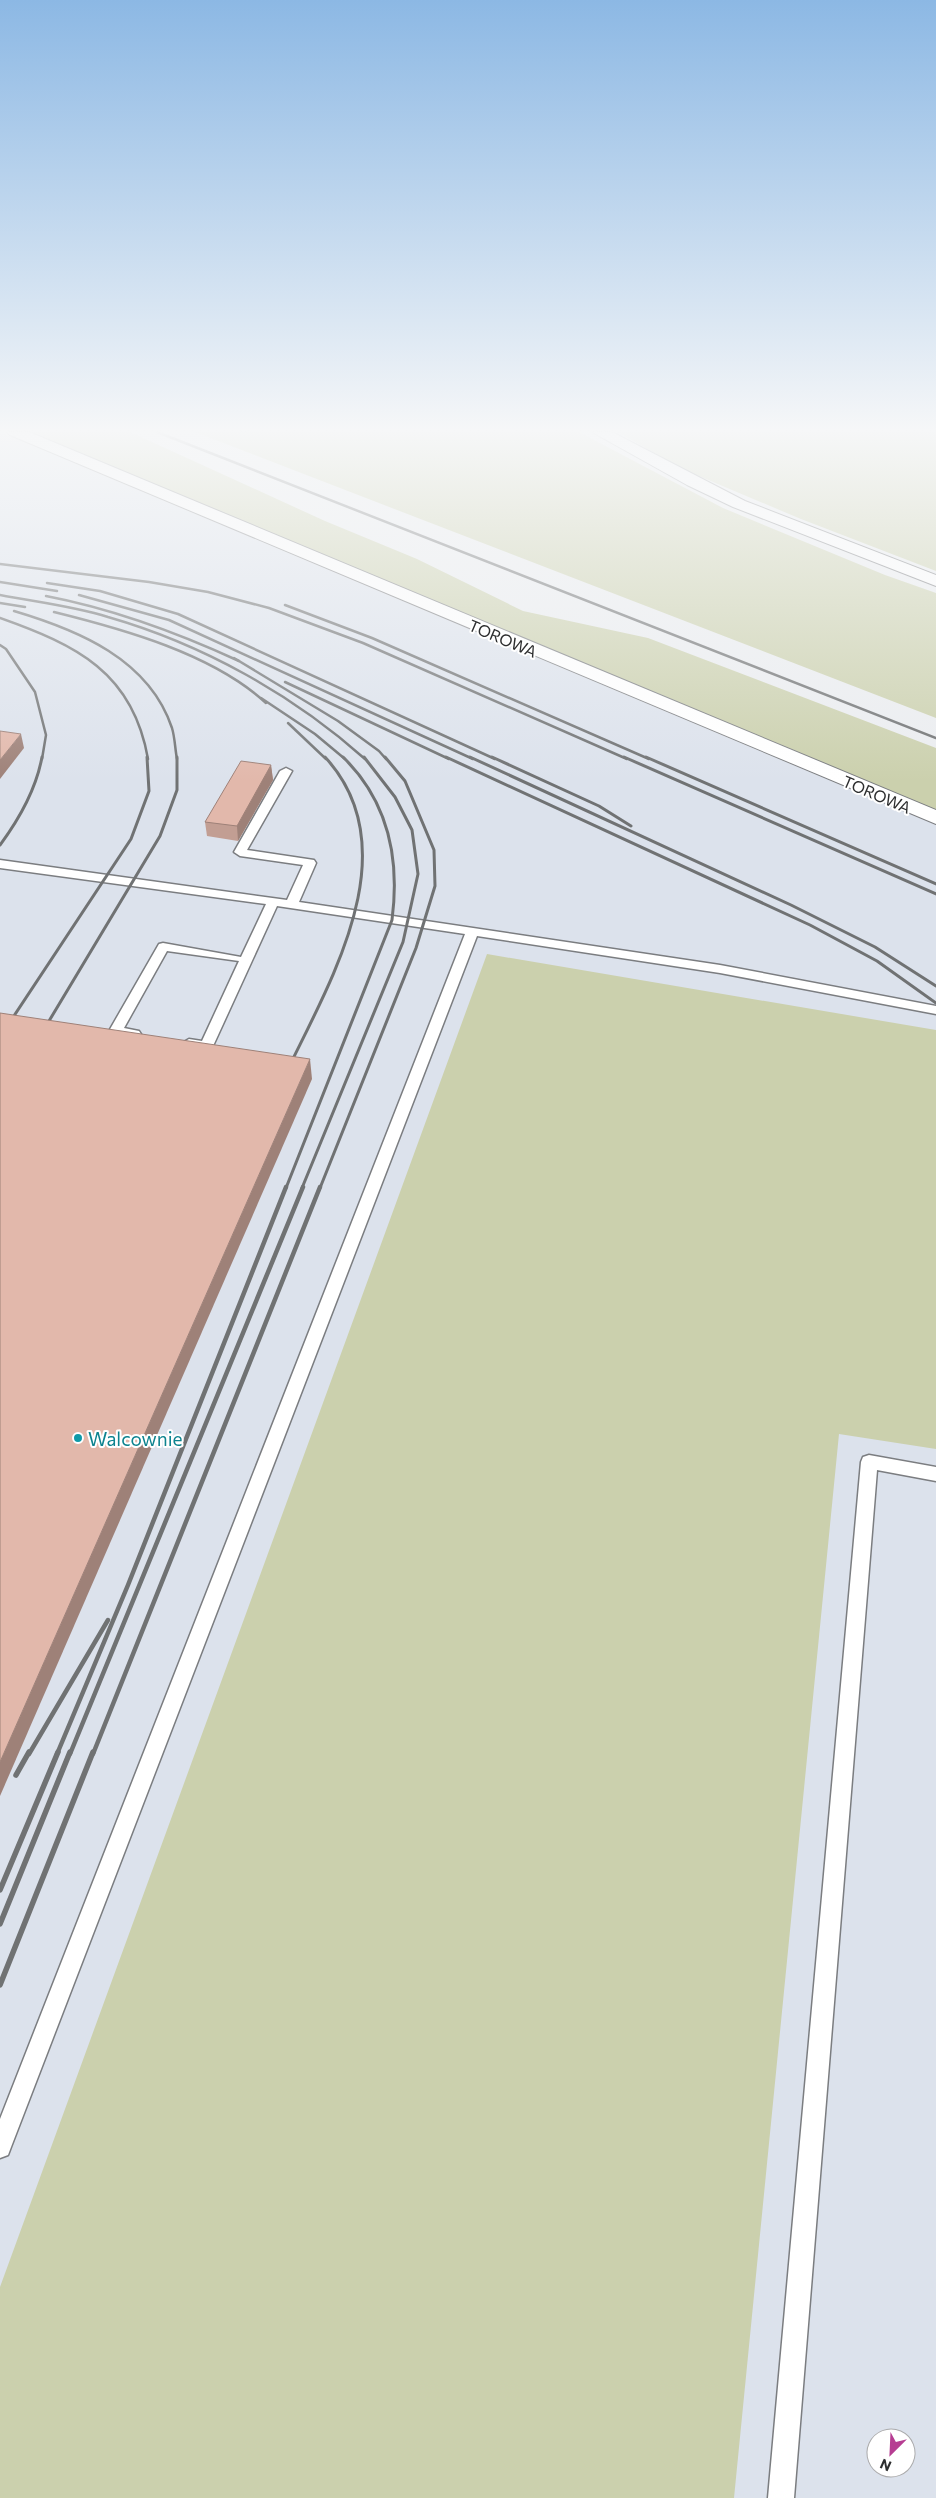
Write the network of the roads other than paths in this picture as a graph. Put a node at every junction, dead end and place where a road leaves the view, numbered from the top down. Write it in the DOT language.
graph roads {
  1 [pos="293,549"];
  2 [pos="853,549"];
  3 [pos="936,581"];
  4 [pos="286,771"];
  5 [pos="936,818"];
  6 [pos="0,864"];
  7 [pos="273,902"];
  8 [pos="291,904"];
  9 [pos="472,932"];
  10 [pos="236,958"];
  11 [pos="936,1010"];
  12 [pos="143,1035"];
  13 [pos="179,1041"];
  14 [pos="936,1474"];
  15 [pos="0,2147"];
  16 [pos="781,2498"];
  1 -- 5 [label="street, TOROWA"];
  2 -- 3 [label="street"];
  4 -- 8 [label="lane"];
  6 -- 7 [label="lane"];
  7 -- 8 [label="lane"];
  7 -- 13 [label="lane"];
  8 -- 9 [label="lane"];
  9 -- 11 [label="lane"];
  9 -- 15 [label="lane"];
  10 -- 12 [label="lane"];
  14 -- 16 [label="lane"];
}
